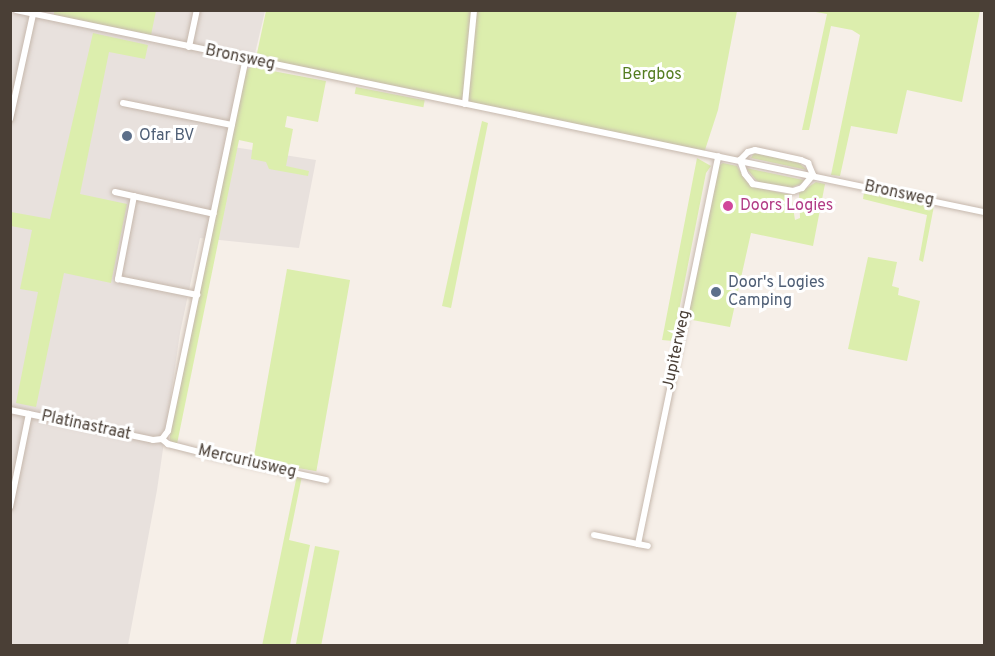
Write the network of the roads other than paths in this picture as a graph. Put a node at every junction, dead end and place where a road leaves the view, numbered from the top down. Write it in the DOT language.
graph roads {
  1 [pos="16,10"];
  2 [pos="196,10"];
  3 [pos="474,10"];
  4 [pos="33,14"];
  5 [pos="189,47"];
  6 [pos="246,59"];
  7 [pos="123,103"];
  8 [pos="465,104"];
  9 [pos="10,119"];
  10 [pos="232,125"];
  11 [pos="718,156"];
  12 [pos="740,160"];
  13 [pos="813,175"];
  14 [pos="115,192"];
  15 [pos="135,196"];
  16 [pos="984,212"];
  17 [pos="214,214"];
  18 [pos="197,295"];
  19 [pos="10,410"];
  20 [pos="29,414"];
  21 [pos="165,442"];
  22 [pos="326,480"];
  23 [pos="10,507"];
  24 [pos="594,535"];
  25 [pos="638,544"];
  26 [pos="648,546"];
  1 -- 4 [label="street, Bronsweg"];
  2 -- 5 [label="street"];
  3 -- 8 [label="street"];
  4 -- 5 [label="street, Bronsweg"];
  4 -- 9 [label="street"];
  5 -- 6 [label="street, Bronsweg"];
  6 -- 8 [label="street, Bronsweg"];
  6 -- 10 [label="street"];
  7 -- 10 [label="street"];
  8 -- 11 [label="street, Bronsweg"];
  10 -- 17 [label="street"];
  11 -- 12 [label="street, Bronsweg"];
  11 -- 25 [label="street, Jupiterweg"];
  12 -- 13 [label="street, Bronsweg"];
  12 -- 13 [label="street, Bronsweg"];
  12 -- 13 [label="street"];
  13 -- 16 [label="street, Bronsweg"];
  14 -- 15 [label="street"];
  15 -- 17 [label="street"];
  15 -- 18 [label="street"];
  17 -- 18 [label="street"];
  18 -- 21 [label="street"];
  19 -- 20 [label="street, Platinastraat"];
  20 -- 21 [label="street, Platinastraat"];
  20 -- 23 [label="street"];
  21 -- 22 [label="street, Mercuriusweg"];
  24 -- 25 [label="street"];
  25 -- 26 [label="street"];
}
